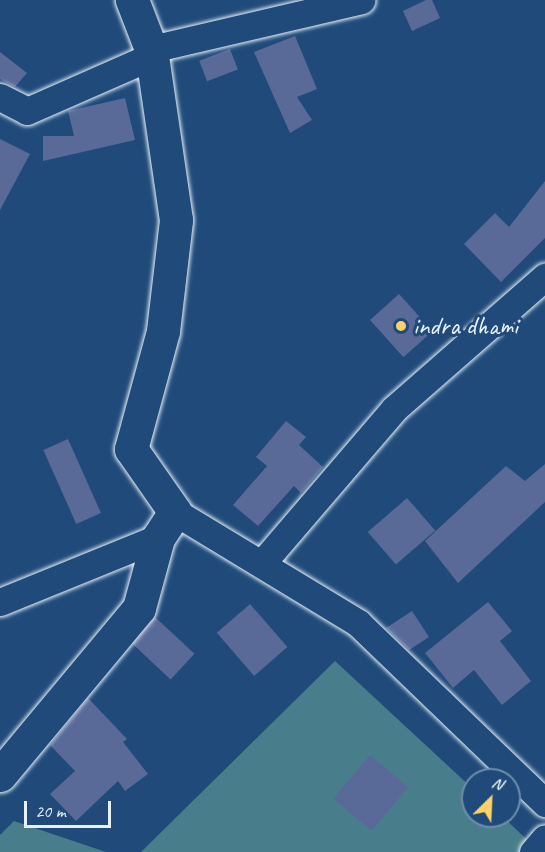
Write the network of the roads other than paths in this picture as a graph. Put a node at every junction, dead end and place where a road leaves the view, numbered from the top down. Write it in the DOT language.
graph roads {
  1 [pos="132,0"];
  2 [pos="361,0"];
  3 [pos="151,53"];
  4 [pos="0,97"];
  5 [pos="545,277"];
  6 [pos="167,525"];
  7 [pos="263,562"];
  8 [pos="0,602"];
  9 [pos="0,775"];
  10 [pos="545,803"];
  11 [pos="545,838"];
  12 [pos="533,852"];
  1 -- 3 [label="street"];
  2 -- 3 [label="street"];
  3 -- 4 [label="street"];
  3 -- 6 [label="street"];
  5 -- 7 [label="street"];
  6 -- 7 [label="street"];
  6 -- 8 [label="street"];
  6 -- 9 [label="street"];
  7 -- 10 [label="street"];
  11 -- 12 [label="street"];
}
